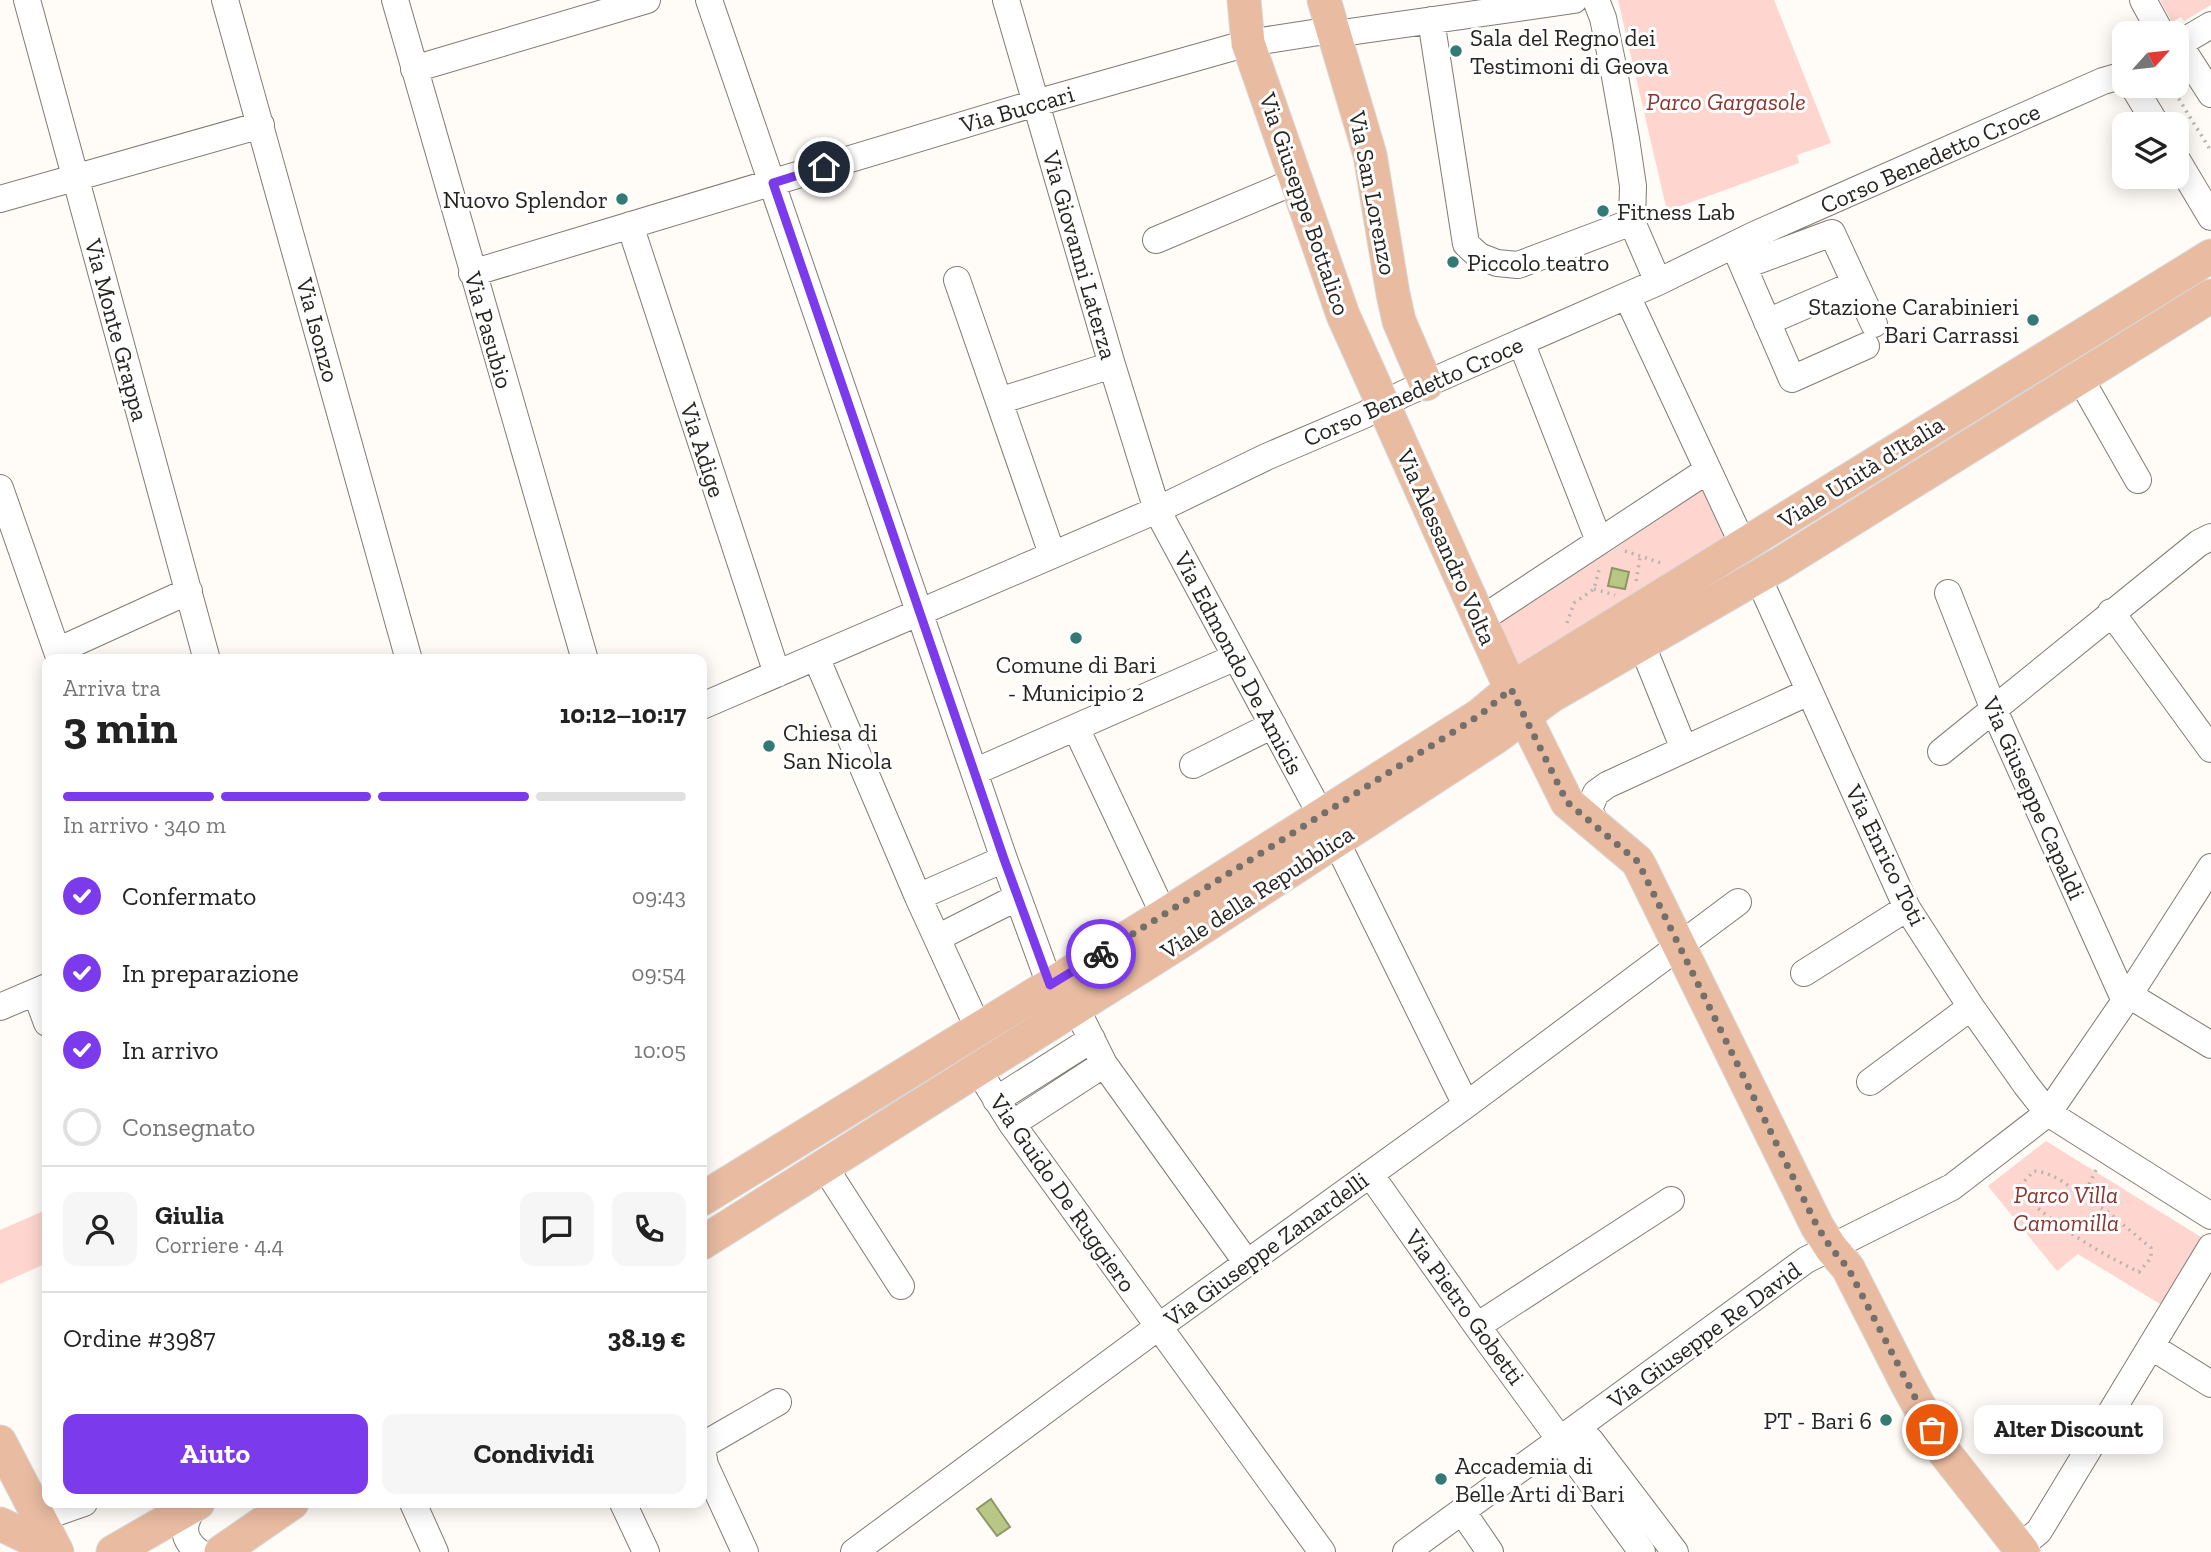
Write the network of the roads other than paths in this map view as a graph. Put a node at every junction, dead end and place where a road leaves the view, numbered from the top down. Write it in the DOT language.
graph roads {
  1 [pos="27,0"];
  2 [pos="225,0"];
  3 [pos="395,0"];
  4 [pos="647,0"];
  5 [pos="709,0"];
  6 [pos="1006,0"];
  7 [pos="1244,0"];
  8 [pos="1574,0"];
  9 [pos="1596,0"];
  10 [pos="2143,0"];
  11 [pos="2154,0"];
  12 [pos="1431,20"];
  13 [pos="2159,21"];
  14 [pos="2164,21"];
  15 [pos="1326,22"];
  16 [pos="2211,25"];
  17 [pos="2189,33"];
  18 [pos="1248,43"];
  19 [pos="2189,62"];
  20 [pos="414,69"];
  21 [pos="2112,78"];
  22 [pos="2211,93"];
  23 [pos="1036,103"];
  24 [pos="261,125"];
  25 [pos="1355,150"];
  26 [pos="76,177"];
  27 [pos="2189,180"];
  28 [pos="1296,181"];
  29 [pos="773,183"];
  30 [pos="0,199"];
  31 [pos="2211,217"];
  32 [pos="1632,222"];
  33 [pos="630,225"];
  34 [pos="1156,240"];
  35 [pos="1738,256"];
  36 [pos="2211,256"];
  37 [pos="472,273"];
  38 [pos="957,280"];
  39 [pos="1658,282"];
  40 [pos="1855,284"];
  41 [pos="1392,294"];
  42 [pos="1627,296"];
  43 [pos="2211,296"];
  44 [pos="1343,315"];
  45 [pos="1767,321"];
  46 [pos="2102,322"];
  47 [pos="1521,342"];
  48 [pos="2121,352"];
  49 [pos="1112,365"];
  50 [pos="2080,378"];
  51 [pos="1426,384"];
  52 [pos="999,401"];
  53 [pos="1383,404"];
  54 [pos="1878,461"];
  55 [pos="1708,470"];
  56 [pos="2138,480"];
  57 [pos="0,488"];
  58 [pos="1896,491"];
  59 [pos="1157,510"];
  60 [pos="2211,537"];
  61 [pos="1600,541"];
  62 [pos="1744,547"];
  63 [pos="1052,554"];
  64 [pos="1758,577"];
  65 [pos="188,591"];
  66 [pos="1948,593"];
  67 [pos="2111,612"];
  68 [pos="919,613"];
  69 [pos="1480,620"];
  70 [pos="1642,645"];
  71 [pos="59,654"];
  72 [pos="61,654"];
  73 [pos="205,654"];
  74 [pos="407,654"];
  75 [pos="583,654"];
  76 [pos="816,657"];
  77 [pos="1236,657"];
  78 [pos="776,674"];
  79 [pos="1809,692"];
  80 [pos="1518,703"];
  81 [pos="707,704"];
  82 [pos="1994,710"];
  83 [pos="1273,725"];
  84 [pos="1076,728"];
  85 [pos="1684,749"];
  86 [pos="2211,749"];
  87 [pos="1941,752"];
  88 [pos="1193,765"];
  89 [pos="974,772"];
  90 [pos="1597,827"];
  91 [pos="1329,828"];
  92 [pos="1004,859"];
  93 [pos="2207,884"];
  94 [pos="918,897"];
  95 [pos="1018,897"];
  96 [pos="1738,902"];
  97 [pos="1907,908"];
  98 [pos="1164,915"];
  99 [pos="937,938"];
  100 [pos="1680,947"];
  101 [pos="1804,973"];
  102 [pos="1050,985"];
  103 [pos="41,990"];
  104 [pos="2127,998"];
  105 [pos="0,1007"];
  106 [pos="1971,1007"];
  107 [pos="1076,1008"];
  108 [pos="979,1030"];
  109 [pos="1092,1039"];
  110 [pos="2211,1045"];
  111 [pos="1104,1064"];
  112 [pos="978,1070"];
  113 [pos="1870,1082"];
  114 [pos="996,1100"];
  115 [pos="1466,1105"];
  116 [pos="2048,1113"];
  117 [pos="1012,1125"];
  118 [pos="824,1166"];
  119 [pos="1370,1174"];
  120 [pos="707,1194"];
  121 [pos="1671,1200"];
  122 [pos="2207,1206"];
  123 [pos="707,1240"];
  124 [pos="2211,1247"];
  125 [pos="1831,1248"];
  126 [pos="1247,1263"];
  127 [pos="901,1286"];
  128 [pos="1477,1326"];
  129 [pos="1158,1328"];
  130 [pos="2152,1347"];
  131 [pos="2211,1384"];
  132 [pos="778,1402"];
  133 [pos="1561,1439"];
  134 [pos="0,1442"];
  135 [pos="707,1443"];
  136 [pos="707,1469"];
  137 [pos="1637,1502"];
  138 [pos="70,1508"];
  139 [pos="189,1508"];
  140 [pos="193,1508"];
  141 [pos="284,1508"];
  142 [pos="415,1508"];
  143 [pos="625,1508"];
  144 [pos="1462,1511"];
  145 [pos="1615,1517"];
  146 [pos="38,1519"];
  147 [pos="0,1524"];
  148 [pos="1417,1549"];
  149 [pos="1485,1550"];
  150 [pos="2021,1550"];
  151 [pos="217,1551"];
  152 [pos="48,1552"];
  153 [pos="57,1552"];
  154 [pos="113,1552"];
  155 [pos="435,1552"];
  156 [pos="646,1552"];
  157 [pos="745,1552"];
  158 [pos="854,1552"];
  159 [pos="1322,1552"];
  160 [pos="1642,1552"];
  161 [pos="1675,1552"];
  1 -- 26 [label="street, Via Monte Grappa"];
  2 -- 24 [label="street, Via Isonzo"];
  3 -- 20 [label="street, Via Pasubio"];
  4 -- 20 [label="street"];
  5 -- 29 [label="street"];
  6 -- 23 [label="street, Via Giovanni Laterza"];
  7 -- 18 [label="main road, Via Giuseppe Bottalico"];
  8 -- 12 [label="street, Via Buccari"];
  9 -- 32 [label="street"];
  10 -- 13 [label="street"];
  11 -- 14 [label="street"];
  12 -- 15 [label="street, Via Buccari"];
  12 -- 32 [label="street"];
  15 -- 18 [label="street, Via Buccari"];
  15 -- 25 [label="street"];
  15 -- 41 [label="main road, Via San Lorenzo"];
  16 -- 17 [label="street"];
  18 -- 23 [label="street, Via Buccari"];
  18 -- 28 [label="main road, Via Giuseppe Bottalico"];
  19 -- 22 [label="street"];
  20 -- 37 [label="street, Via Pasubio"];
  21 -- 35 [label="street, Corso Benedetto Croce"];
  23 -- 29 [label="street, Via Buccari"];
  23 -- 49 [label="street, Via Giovanni Laterza"];
  24 -- 26 [label="street"];
  24 -- 74 [label="street, Via Isonzo"];
  26 -- 30 [label="street"];
  26 -- 65 [label="street, Via Monte Grappa"];
  27 -- 31 [label="street"];
  28 -- 34 [label="street"];
  28 -- 44 [label="main road, Via Giuseppe Bottalico"];
  29 -- 33 [label="street, Via Buccari"];
  29 -- 68 [label="street"];
  32 -- 39 [label="street"];
  33 -- 37 [label="street, Via Buccari"];
  33 -- 78 [label="street, Via Adige"];
  35 -- 39 [label="street, Corso Benedetto Croce"];
  35 -- 40 [label="street"];
  35 -- 45 [label="street"];
  36 -- 46 [label="main road, Viale Unità d'Italia"];
  37 -- 75 [label="street, Via Pasubio"];
  38 -- 52 [label="street"];
  39 -- 42 [label="street, Corso Benedetto Croce"];
  40 -- 45 [label="street"];
  40 -- 45 [label="street"];
  41 -- 44 [label="main road"];
  41 -- 51 [label="main road, Via San Lorenzo"];
  42 -- 47 [label="street, Corso Benedetto Croce"];
  42 -- 55 [label="street"];
  43 -- 48 [label="main road, Viale Unità d'Italia"];
  44 -- 53 [label="main road, Via Giuseppe Bottalico"];
  46 -- 48 [label="main road"];
  46 -- 54 [label="main road, Viale Unità d'Italia"];
  47 -- 51 [label="street, Corso Benedetto Croce"];
  47 -- 61 [label="street"];
  48 -- 50 [label="main road, Viale Unità d'Italia"];
  49 -- 52 [label="street"];
  49 -- 59 [label="street, Via Giovanni Laterza"];
  50 -- 56 [label="street"];
  50 -- 58 [label="main road, Viale Unità d'Italia"];
  51 -- 53 [label="street, Corso Benedetto Croce"];
  52 -- 63 [label="street"];
  53 -- 59 [label="street, Corso Benedetto Croce"];
  53 -- 69 [label="main road, Via Alessandro Volta"];
  54 -- 58 [label="main road"];
  54 -- 62 [label="main road, Viale Unità d'Italia"];
  55 -- 61 [label="street"];
  55 -- 62 [label="street"];
  57 -- 71 [label="street"];
  58 -- 64 [label="main road, Viale Unità d'Italia"];
  59 -- 63 [label="street, Corso Benedetto Croce"];
  59 -- 77 [label="street, Via Edmondo De Amicis"];
  60 -- 67 [label="street"];
  61 -- 69 [label="street"];
  62 -- 80 [label="main road, Viale Unità d'Italia"];
  63 -- 68 [label="street, Corso Benedetto Croce"];
  64 -- 70 [label="main road, Viale Unità d'Italia"];
  64 -- 79 [label="street, Via Enrico Toti"];
  65 -- 72 [label="street"];
  65 -- 73 [label="street, Via Monte Grappa"];
  66 -- 82 [label="street, Via Giuseppe Capaldi"];
  67 -- 82 [label="street"];
  67 -- 86 [label="street"];
  68 -- 76 [label="street, Corso Benedetto Croce"];
  68 -- 89 [label="street"];
  69 -- 80 [label="main road, Via Alessandro Volta"];
  70 -- 80 [label="main road, Viale Unità d'Italia"];
  70 -- 85 [label="street"];
  76 -- 78 [label="street, Corso Benedetto Croce"];
  76 -- 94 [label="street"];
  77 -- 83 [label="street, Via Edmondo De Amicis"];
  77 -- 84 [label="street"];
  78 -- 81 [label="street, Corso Benedetto Croce"];
  79 -- 85 [label="street"];
  79 -- 97 [label="street, Via Enrico Toti"];
  80 -- 90 [label="main road, Via Alessandro Volta"];
  80 -- 91 [label="main road, Viale della Repubblica"];
  82 -- 87 [label="street"];
  82 -- 104 [label="street, Via Giuseppe Capaldi"];
  83 -- 88 [label="street"];
  83 -- 91 [label="street, Via Edmondo De Amicis"];
  84 -- 89 [label="street"];
  84 -- 98 [label="street"];
  85 -- 90 [label="street"];
  89 -- 92 [label="street"];
  90 -- 100 [label="main road, Via Alessandro Volta"];
  91 -- 98 [label="main road, Viale della Repubblica"];
  91 -- 107 [label="main road, Viale della Repubblica"];
  91 -- 115 [label="street, Via Edmondo De Amicis"];
  92 -- 94 [label="street"];
  92 -- 95 [label="street"];
  93 -- 104 [label="street, Via Giuseppe Re David"];
  94 -- 99 [label="street"];
  95 -- 99 [label="street"];
  95 -- 102 [label="street"];
  96 -- 100 [label="street, Via Giuseppe Zanardelli"];
  97 -- 101 [label="street"];
  97 -- 106 [label="street, Via Enrico Toti"];
  98 -- 102 [label="main road, Viale della Repubblica"];
  99 -- 108 [label="street"];
  100 -- 115 [label="street, Via Giuseppe Zanardelli"];
  100 -- 125 [label="main road, Via Alessandro Volta"];
  102 -- 108 [label="main road, Viale della Repubblica"];
  103 -- 105 [label="street"];
  104 -- 110 [label="street"];
  104 -- 116 [label="street, Via Giuseppe Re David"];
  106 -- 113 [label="street"];
  106 -- 116 [label="street, Via Enrico Toti"];
  107 -- 109 [label="street"];
  107 -- 112 [label="main road, Viale della Repubblica"];
  108 -- 120 [label="main road, Viale della Repubblica"];
  109 -- 111 [label="street"];
  109 -- 114 [label="street"];
  111 -- 117 [label="street"];
  111 -- 126 [label="street"];
  112 -- 114 [label="street, Via Guido De Ruggiero"];
  112 -- 118 [label="main road, Viale della Repubblica"];
  114 -- 117 [label="street, Via Guido De Ruggiero"];
  115 -- 119 [label="street, Via Giuseppe Zanardelli"];
  116 -- 122 [label="street"];
  116 -- 125 [label="street, Via Giuseppe Re David"];
  117 -- 129 [label="street, Via Guido De Ruggiero"];
  118 -- 123 [label="main road, Viale della Repubblica"];
  118 -- 127 [label="street"];
  119 -- 126 [label="street, Via Giuseppe Zanardelli"];
  119 -- 128 [label="street, Via Pietro Gobetti"];
  121 -- 128 [label="street"];
  124 -- 130 [label="street"];
  125 -- 133 [label="street, Via Giuseppe Re David"];
  125 -- 150 [label="main road, Via Alessandro Volta"];
  126 -- 129 [label="street, Via Giuseppe Zanardelli"];
  128 -- 133 [label="street, Via Pietro Gobetti"];
  129 -- 158 [label="street, Via Giuseppe Zanardelli"];
  129 -- 159 [label="street, Via Guido De Ruggiero"];
  130 -- 131 [label="street"];
  130 -- 150 [label="street"];
  132 -- 135 [label="street"];
  133 -- 137 [label="street"];
  133 -- 144 [label="street, Via Giuseppe Re David"];
  133 -- 145 [label="street, Via Pietro Gobetti"];
  134 -- 146 [label="main road"];
  136 -- 157 [label="street"];
  137 -- 145 [label="street"];
  137 -- 161 [label="street"];
  138 -- 146 [label="street"];
  139 -- 154 [label="main road"];
  140 -- 151 [label="street"];
  141 -- 151 [label="main road"];
  142 -- 155 [label="street"];
  143 -- 156 [label="street"];
  144 -- 148 [label="street, Via Giuseppe Re David"];
  144 -- 149 [label="street"];
  145 -- 160 [label="street, Via Pietro Gobetti"];
  146 -- 153 [label="main road"];
  147 -- 152 [label="main road"];
}
